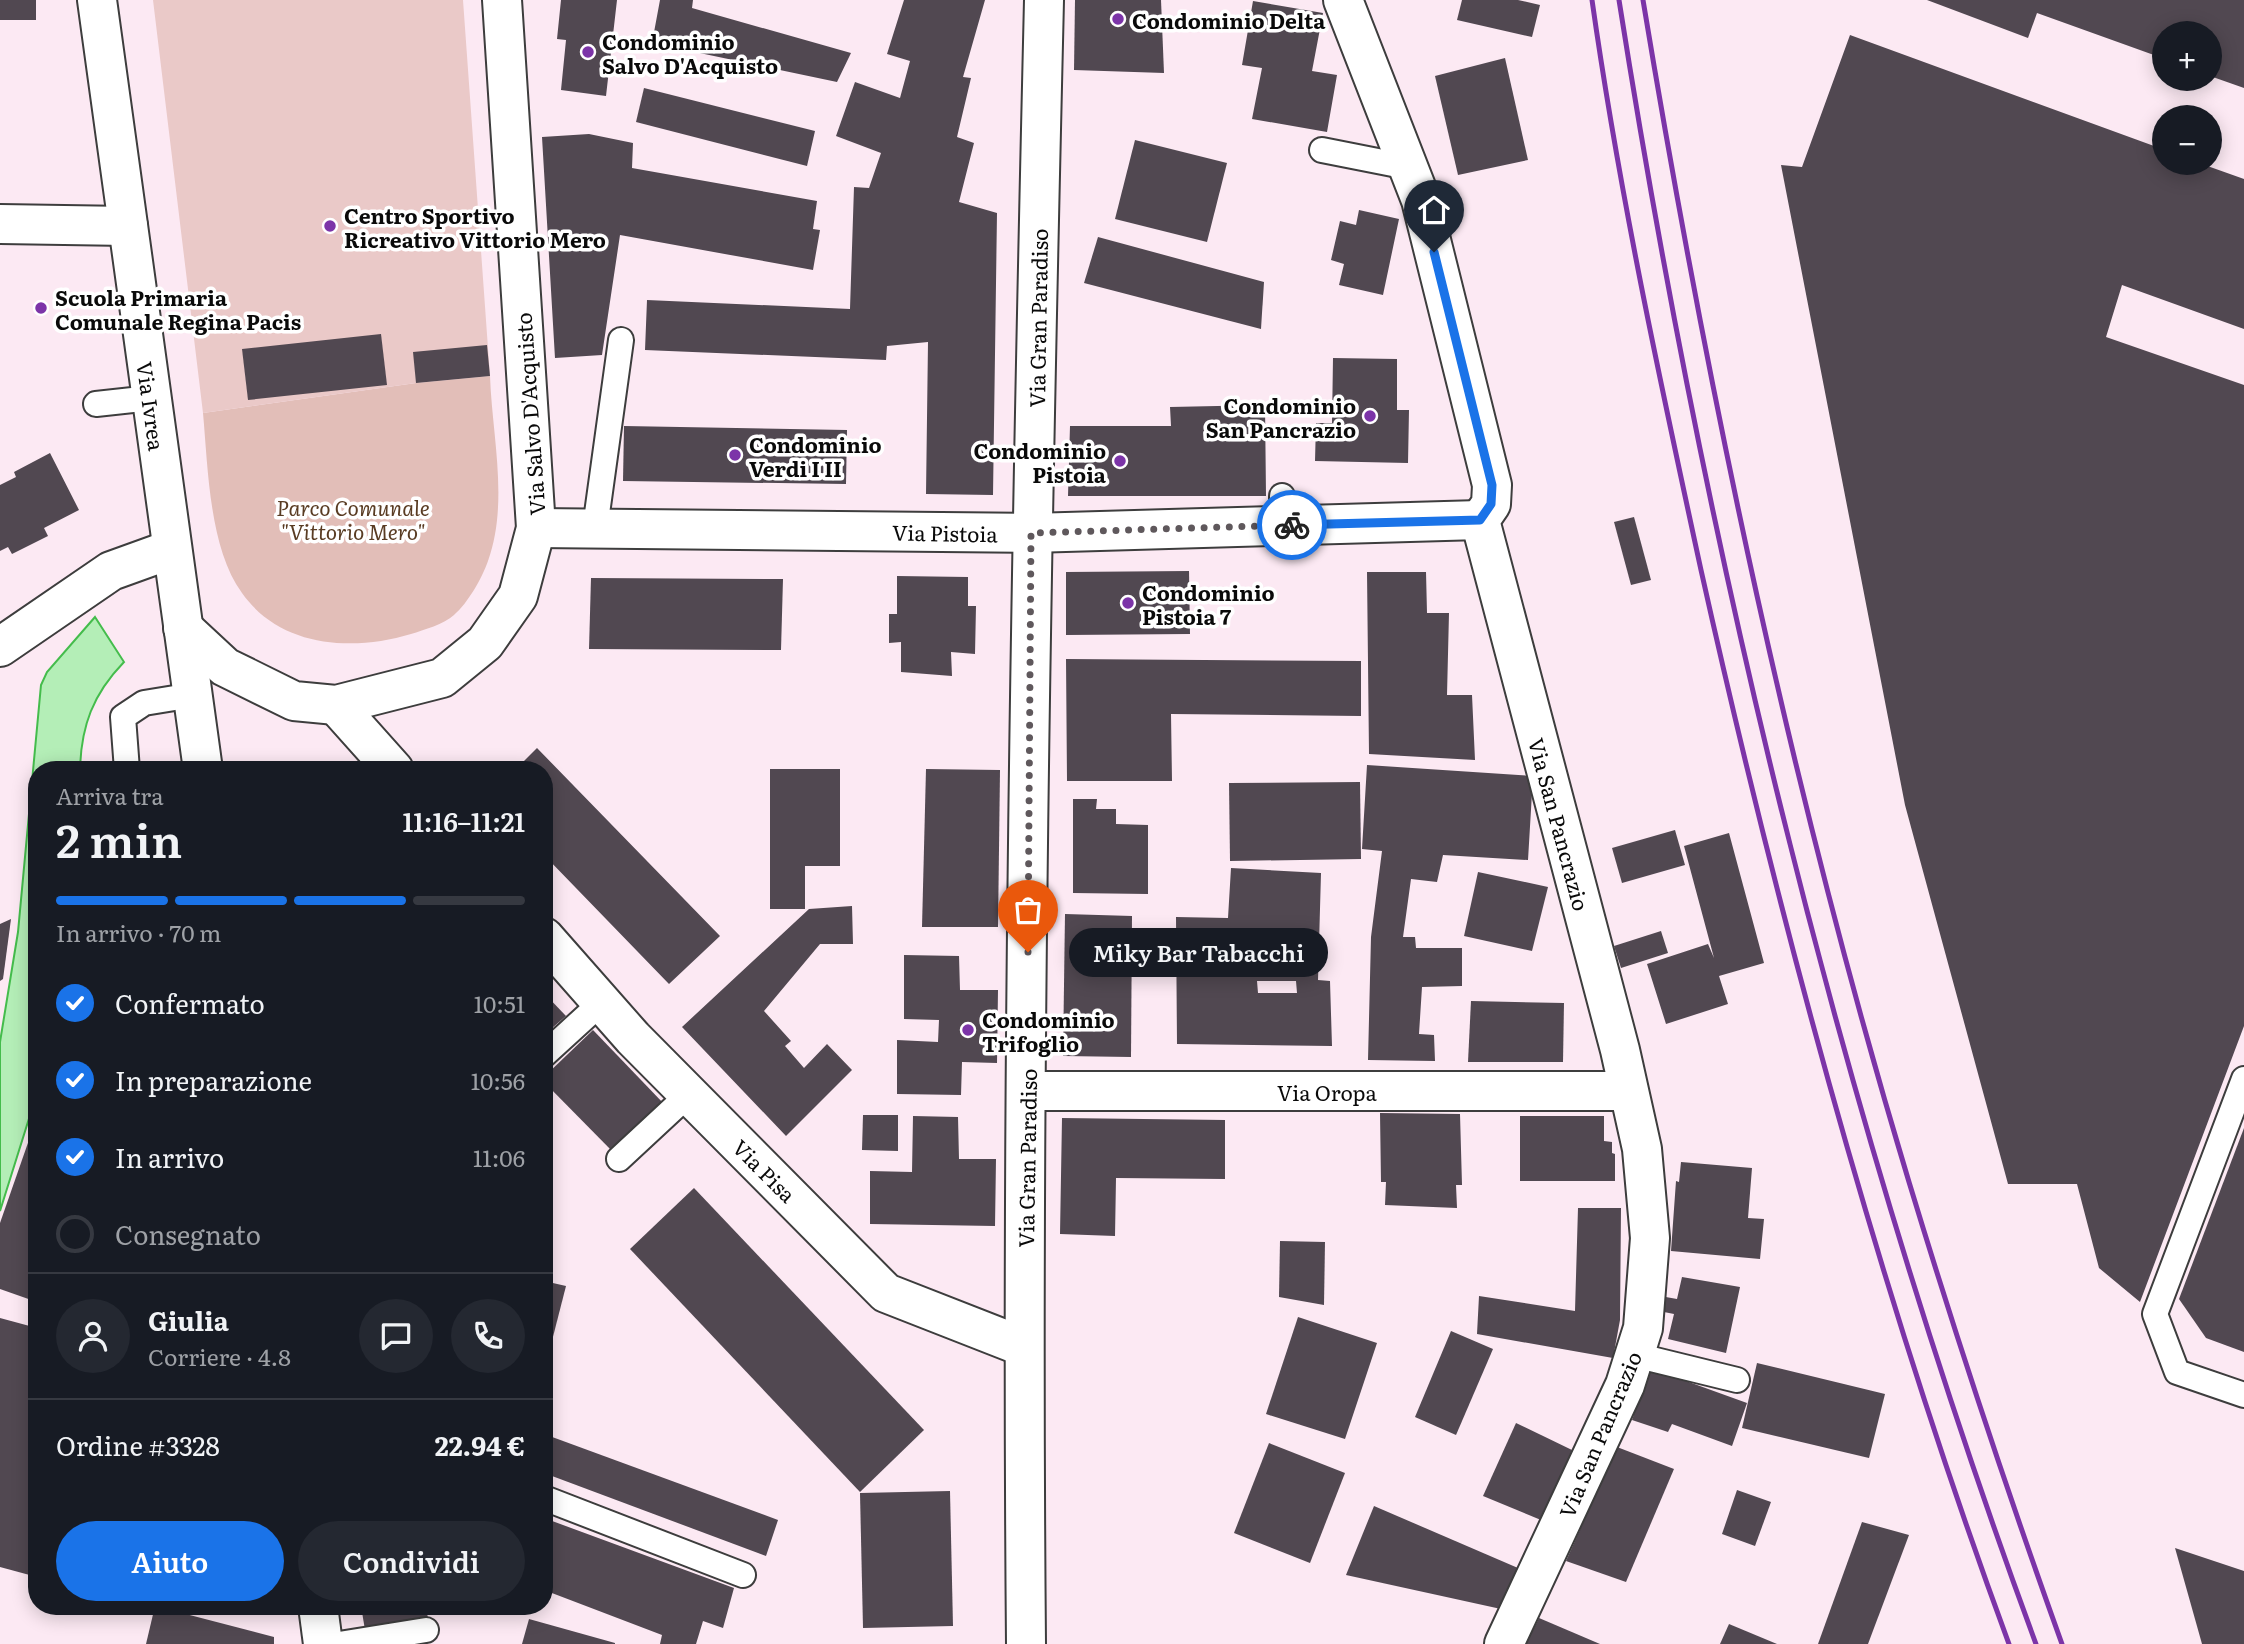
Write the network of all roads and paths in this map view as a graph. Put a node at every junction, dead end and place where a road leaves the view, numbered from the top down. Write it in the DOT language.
graph roads {
  1 [pos="97,0"];
  2 [pos="502,0"];
  3 [pos="1044,0"];
  4 [pos="1343,0"];
  5 [pos="1322,150"];
  6 [pos="1408,167"];
  7 [pos="0,224"];
  8 [pos="128,226"];
  9 [pos="621,340"];
  10 [pos="151,398"];
  11 [pos="96,404"];
  12 [pos="1480,520"];
  13 [pos="536,528"];
  14 [pos="595,528"];
  15 [pos="1031,533"];
  16 [pos="172,549"];
  17 [pos="183,628"];
  18 [pos="0,647"];
  19 [pos="192,695"];
  20 [pos="336,705"];
  21 [pos="126,761"];
  22 [pos="201,761"];
  23 [pos="386,761"];
  24 [pos="553,947"];
  25 [pos="602,1002"];
  26 [pos="553,1047"];
  27 [pos="2244,1079"];
  28 [pos="1027,1091"];
  29 [pos="1628,1091"];
  30 [pos="689,1094"];
  31 [pos="619,1159"];
  32 [pos="1024,1347"];
  33 [pos="1634,1355"];
  34 [pos="1737,1380"];
  35 [pos="2244,1395"];
  36 [pos="553,1501"];
  37 [pos="743,1575"];
  38 [pos="319,1615"];
  39 [pos="426,1630"];
  40 [pos="323,1644"];
  41 [pos="339,1644"];
  42 [pos="1026,1644"];
  43 [pos="1504,1644"];
  1 -- 8 [label="street, Via Ivrea"];
  2 -- 13 [label="street, Via Salvo D'Acquisto"];
  3 -- 15 [label="street, Via Gran Paradiso"];
  4 -- 6 [label="street"];
  5 -- 6 [label="lane"];
  6 -- 12 [label="street"];
  7 -- 8 [label="street"];
  8 -- 10 [label="street, Via Ivrea"];
  9 -- 14 [label="lane"];
  10 -- 11 [label="lane"];
  10 -- 16 [label="street, Via Ivrea"];
  12 -- 15 [label="street, Via Pistoia"];
  12 -- 29 [label="street, Via San Pancrazio"];
  13 -- 14 [label="street, Via Pistoia"];
  13 -- 20 [label="street, Via Salvo D'Acquisto"];
  14 -- 15 [label="street, Via Pistoia"];
  15 -- 28 [label="street, Via Gran Paradiso"];
  16 -- 17 [label="street, Via Ivrea"];
  16 -- 18 [label="street"];
  17 -- 19 [label="street, Via Ivrea"];
  17 -- 20 [label="street, Via Salvo D'Acquisto"];
  19 -- 21 [label="lane"];
  19 -- 22 [label="street, Via Ivrea"];
  20 -- 23 [label="street"];
  24 -- 25 [label="street, Via Pisa"];
  25 -- 26 [label="lane"];
  25 -- 30 [label="street, Via Pisa"];
  27 -- 35 [label="lane"];
  28 -- 29 [label="street, Via Oropa"];
  28 -- 32 [label="street, Via Gran Paradiso"];
  29 -- 33 [label="street, Via San Pancrazio"];
  30 -- 31 [label="lane"];
  30 -- 32 [label="street, Via Pisa"];
  32 -- 42 [label="street, Via Gran Paradiso"];
  33 -- 34 [label="lane"];
  33 -- 43 [label="street, Via San Pancrazio"];
  36 -- 37 [label="lane"];
  38 -- 40 [label="street"];
  39 -- 41 [label="lane"];
}
